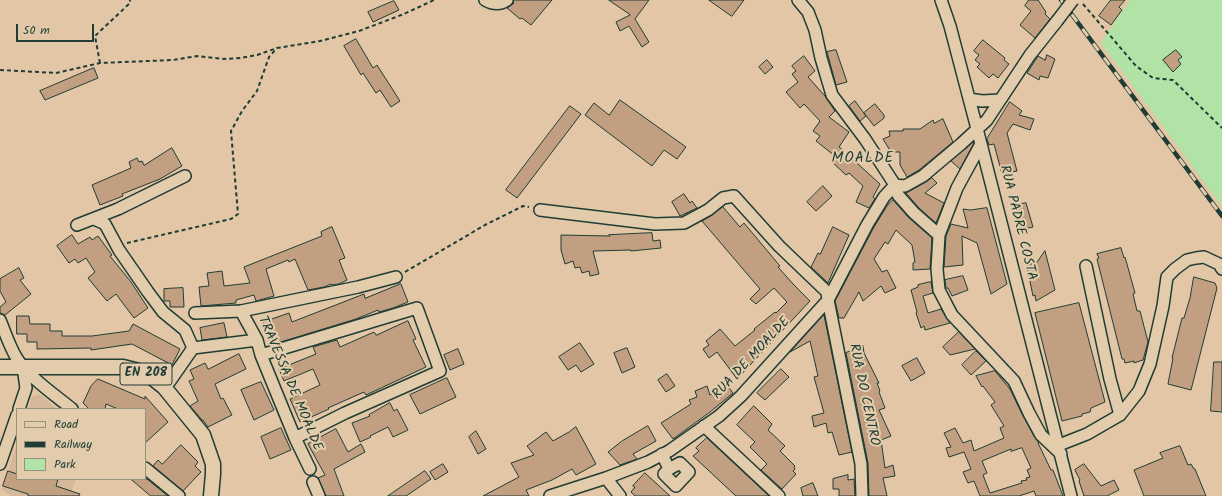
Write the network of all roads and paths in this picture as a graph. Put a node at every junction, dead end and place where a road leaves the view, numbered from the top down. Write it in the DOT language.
graph roads {
  1 [pos="130,0"];
  2 [pos="434,0"];
  3 [pos="485,0"];
  4 [pos="507,0"];
  5 [pos="798,0"];
  6 [pos="941,0"];
  7 [pos="1073,0"];
  8 [pos="1079,0"];
  9 [pos="277,48"];
  10 [pos="100,63"];
  11 [pos="0,70"];
  12 [pos="969,99"];
  13 [pos="1000,100"];
  14 [pos="1222,128"];
  15 [pos="978,129"];
  16 [pos="982,144"];
  17 [pos="185,176"];
  18 [pos="895,185"];
  19 [pos="540,210"];
  20 [pos="94,219"];
  21 [pos="78,225"];
  22 [pos="939,235"];
  23 [pos="116,246"];
  24 [pos="1086,266"];
  25 [pos="1222,269"];
  26 [pos="396,277"];
  27 [pos="828,300"];
  28 [pos="241,311"];
  29 [pos="195,313"];
  30 [pos="0,320"];
  31 [pos="257,340"];
  32 [pos="194,348"];
  33 [pos="261,355"];
  34 [pos="0,367"];
  35 [pos="23,367"];
  36 [pos="164,387"];
  37 [pos="19,408"];
  38 [pos="71,408"];
  39 [pos="1120,415"];
  40 [pos="16,418"];
  41 [pos="704,426"];
  42 [pos="294,438"];
  43 [pos="1060,450"];
  44 [pos="662,454"];
  45 [pos="0,464"];
  46 [pos="146,469"];
  47 [pos="310,469"];
  48 [pos="669,469"];
  49 [pos="606,478"];
  50 [pos="313,482"];
  51 [pos="179,496"];
  52 [pos="212,496"];
  53 [pos="319,496"];
  54 [pos="550,496"];
  55 [pos="620,496"];
  56 [pos="779,496"];
  57 [pos="862,496"];
  58 [pos="1071,496"];
  1 -- 10 [label="path"];
  2 -- 9 [label="path"];
  3 -- 4 [label="street"];
  5 -- 18 [label="street"];
  6 -- 12 [label="street, RUA PADRE COSTA"];
  7 -- 13 [label="street, bridge"];
  8 -- 14 [label="path"];
  9 -- 10 [label="path"];
  9 -- 23 [label="path"];
  10 -- 11 [label="path"];
  12 -- 13 [label="street"];
  12 -- 15 [label="street, RUA PADRE COSTA"];
  13 -- 15 [label="street"];
  15 -- 16 [label="street, RUA PADRE COSTA"];
  15 -- 18 [label="street"];
  16 -- 22 [label="street"];
  16 -- 43 [label="street, RUA PADRE COSTA"];
  17 -- 20 [label="street"];
  18 -- 22 [label="street"];
  18 -- 27 [label="street, RUA DE MOALDE"];
  19 -- 26 [label="path"];
  19 -- 27 [label="street, RUA DO CENTRO"];
  20 -- 21 [label="street"];
  20 -- 23 [label="street"];
  22 -- 43 [label="street"];
  23 -- 32 [label="street"];
  24 -- 39 [label="street"];
  25 -- 39 [label="street"];
  26 -- 28 [label="street"];
  27 -- 41 [label="street, RUA DE MOALDE"];
  27 -- 57 [label="street, RUA DO CENTRO"];
  28 -- 29 [label="street"];
  28 -- 31 [label="street, TRAVESSA DE MOALDE"];
  30 -- 35 [label="street"];
  31 -- 32 [label="street"];
  31 -- 33 [label="street, TRAVESSA DE MOALDE"];
  32 -- 36 [label="street"];
  33 -- 42 [label="street, TRAVESSA DE MOALDE"];
  33 -- 42 [label="street"];
  34 -- 35 [label="main road, EN 208"];
  35 -- 36 [label="main road, EN 208"];
  35 -- 37 [label="street"];
  35 -- 38 [label="street"];
  36 -- 52 [label="main road, EN 208"];
  39 -- 43 [label="street"];
  40 -- 45 [label="street"];
  41 -- 44 [label="street, RUA DE MOALDE"];
  41 -- 56 [label="street"];
  42 -- 47 [label="street, TRAVESSA DE MOALDE"];
  43 -- 58 [label="street, RUA PADRE COSTA"];
  44 -- 48 [label="street"];
  44 -- 49 [label="street, RUA DE MOALDE"];
  46 -- 51 [label="street"];
  49 -- 54 [label="street, RUA DE MOALDE"];
  49 -- 55 [label="street"];
  50 -- 53 [label="street"];
}
